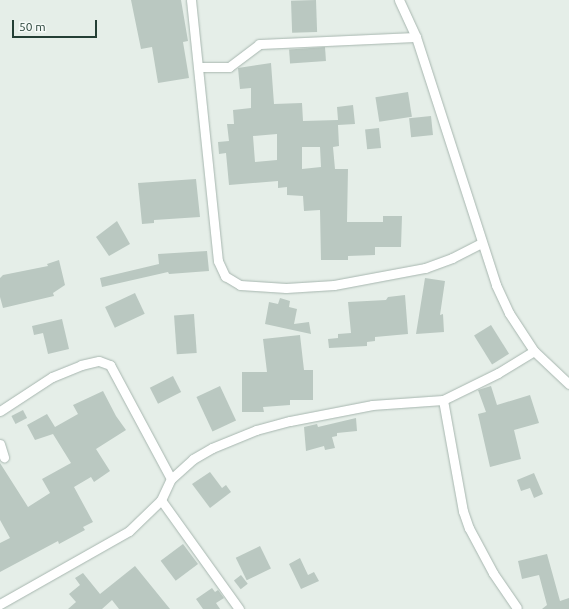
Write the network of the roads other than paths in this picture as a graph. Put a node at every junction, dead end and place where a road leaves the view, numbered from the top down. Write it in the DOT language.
graph roads {
  1 [pos="201,0"];
  2 [pos="399,0"];
  3 [pos="191,1"];
  4 [pos="416,37"];
  5 [pos="198,67"];
  6 [pos="481,243"];
  7 [pos="534,351"];
  8 [pos="569,384"];
  9 [pos="443,400"];
  10 [pos="0,411"];
  11 [pos="0,444"];
  12 [pos="4,457"];
  13 [pos="171,479"];
  14 [pos="161,500"];
  15 [pos="0,604"];
  16 [pos="517,608"];
  17 [pos="239,609"];
  1 -- 3 [label="street"];
  2 -- 4 [label="street"];
  3 -- 5 [label="street"];
  4 -- 5 [label="street"];
  4 -- 6 [label="street"];
  5 -- 6 [label="street"];
  6 -- 7 [label="street"];
  7 -- 8 [label="street"];
  7 -- 9 [label="street"];
  9 -- 13 [label="street"];
  9 -- 16 [label="street"];
  10 -- 13 [label="street"];
  11 -- 12 [label="street"];
  13 -- 14 [label="street"];
  14 -- 15 [label="street"];
  14 -- 17 [label="street"];
}
